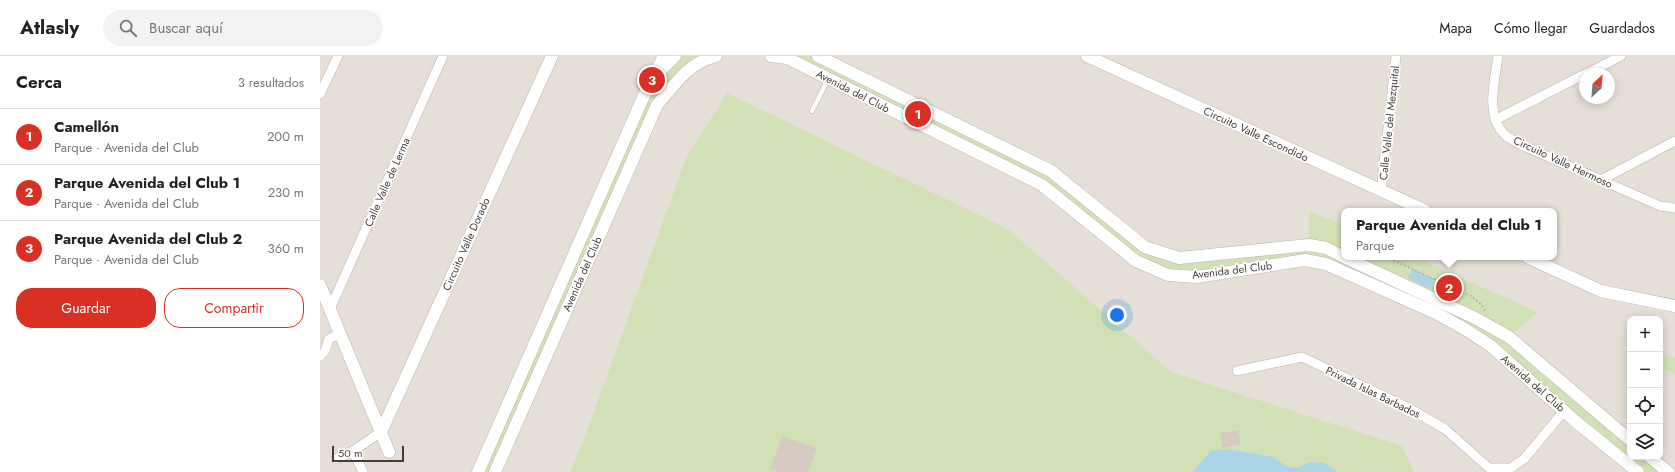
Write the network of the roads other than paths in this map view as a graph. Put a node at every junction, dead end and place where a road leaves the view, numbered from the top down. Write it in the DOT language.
graph roads {
  1 [pos="338,56"];
  2 [pos="444,56"];
  3 [pos="552,56"];
  4 [pos="662,56"];
  5 [pos="675,56"];
  6 [pos="716,56"];
  7 [pos="771,56"];
  8 [pos="818,56"];
  9 [pos="1087,56"];
  10 [pos="1396,56"];
  11 [pos="1498,56"];
  12 [pos="1621,56"];
  13 [pos="788,57"];
  14 [pos="1597,68"];
  15 [pos="1579,77"];
  16 [pos="828,79"];
  17 [pos="646,91"];
  18 [pos="320,94"];
  19 [pos="812,111"];
  20 [pos="1495,120"];
  21 [pos="1675,142"];
  22 [pos="1601,180"];
  23 [pos="1381,191"];
  24 [pos="1419,208"];
  25 [pos="1675,208"];
  26 [pos="1341,255"];
  27 [pos="1344,260"];
  28 [pos="1351,260"];
  29 [pos="1533,260"];
  30 [pos="1342,271"];
  31 [pos="320,284"];
  32 [pos="1675,306"];
  33 [pos="330,309"];
  34 [pos="340,333"];
  35 [pos="325,337"];
  36 [pos="320,356"];
  37 [pos="1237,371"];
  38 [pos="1564,411"];
  39 [pos="381,432"];
  40 [pos="1627,437"];
  41 [pos="353,451"];
  42 [pos="389,452"];
  43 [pos="336,459"];
  44 [pos="1654,460"];
  45 [pos="363,472"];
  46 [pos="478,472"];
  47 [pos="495,472"];
  48 [pos="1638,472"];
  49 [pos="1668,472"];
  1 -- 18 [label="street"];
  2 -- 33 [label="street, Calle Valle de Lerma"];
  3 -- 39 [label="street, Circuito Valle Dorado"];
  4 -- 17 [label="street, Avenida del Club"];
  5 -- 17 [label="street, Avenida del Club"];
  6 -- 47 [label="street, Avenida del Club"];
  7 -- 13 [label="street, Avenida del Club"];
  8 -- 26 [label="street, Avenida del Club"];
  9 -- 23 [label="street, Circuito Valle Escondido"];
  10 -- 23 [label="street, Calle Valle del Mezquital"];
  11 -- 20 [label="street"];
  12 -- 14 [label="street"];
  13 -- 16 [label="street, Avenida del Club"];
  15 -- 20 [label="street"];
  16 -- 19 [label="lane"];
  16 -- 30 [label="street, Avenida del Club"];
  17 -- 46 [label="street, Avenida del Club"];
  20 -- 22 [label="street, Circuito Valle Hermoso"];
  21 -- 22 [label="street"];
  22 -- 25 [label="street, Circuito Valle Hermoso"];
  23 -- 24 [label="street, Circuito Valle Escondido"];
  27 -- 30 [label="street"];
  28 -- 40 [label="street, Avenida del Club"];
  29 -- 32 [label="street"];
  30 -- 38 [label="street, Avenida del Club"];
  31 -- 33 [label="street"];
  33 -- 34 [label="street"];
  34 -- 35 [label="street"];
  34 -- 39 [label="street"];
  35 -- 36 [label="street"];
  37 -- 38 [label="street, Privada Islas Barbados"];
  38 -- 48 [label="street, Avenida del Club"];
  39 -- 41 [label="street"];
  39 -- 42 [label="street"];
  41 -- 43 [label="street"];
  41 -- 45 [label="street"];
  44 -- 49 [label="street"];
}
